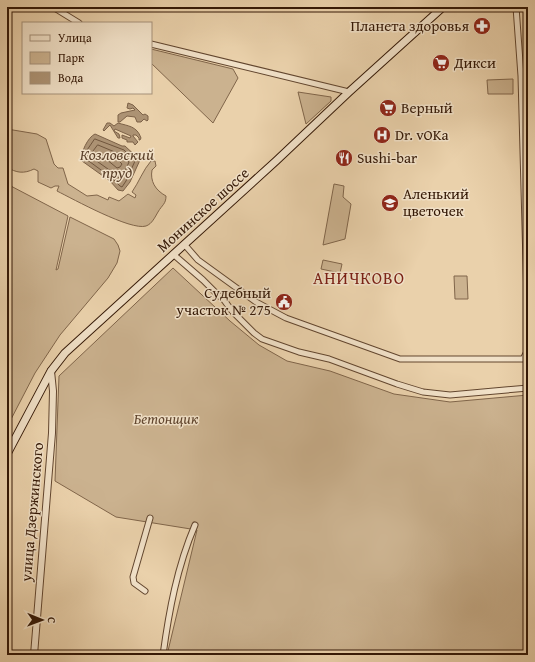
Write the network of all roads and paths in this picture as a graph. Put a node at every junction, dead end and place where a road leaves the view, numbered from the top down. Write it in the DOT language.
graph roads {
  1 [pos="53,7"];
  2 [pos="443,7"];
  3 [pos="516,7"];
  4 [pos="77,22"];
  5 [pos="152,44"];
  6 [pos="521,76"];
  7 [pos="528,90"];
  8 [pos="349,92"];
  9 [pos="184,244"];
  10 [pos="173,254"];
  11 [pos="528,338"];
  12 [pos="528,350"];
  13 [pos="51,371"];
  14 [pos="42,387"];
  15 [pos="528,388"];
  16 [pos="53,399"];
  17 [pos="7,454"];
  18 [pos="150,518"];
  19 [pos="195,525"];
  20 [pos="144,591"];
  21 [pos="34,655"];
  22 [pos="162,655"];
  1 -- 4 [label="street"];
  2 -- 8 [label="main road, Монинское шоссе"];
  3 -- 6 [label="street"];
  5 -- 8 [label="street"];
  6 -- 7 [label="street"];
  6 -- 11 [label="street"];
  8 -- 9 [label="main road, Монинское шоссе"];
  9 -- 10 [label="main road, Монинское шоссе"];
  9 -- 12 [label="street"];
  10 -- 13 [label="main road, Монинское шоссе"];
  10 -- 15 [label="street"];
  13 -- 14 [label="main road, Монинское шоссе"];
  13 -- 16 [label="street, улица Дзержинского"];
  14 -- 16 [label="street"];
  14 -- 17 [label="main road, Монинское шоссе"];
  16 -- 21 [label="street, улица Дзержинского"];
  18 -- 20 [label="street"];
  19 -- 22 [label="street"];
}
